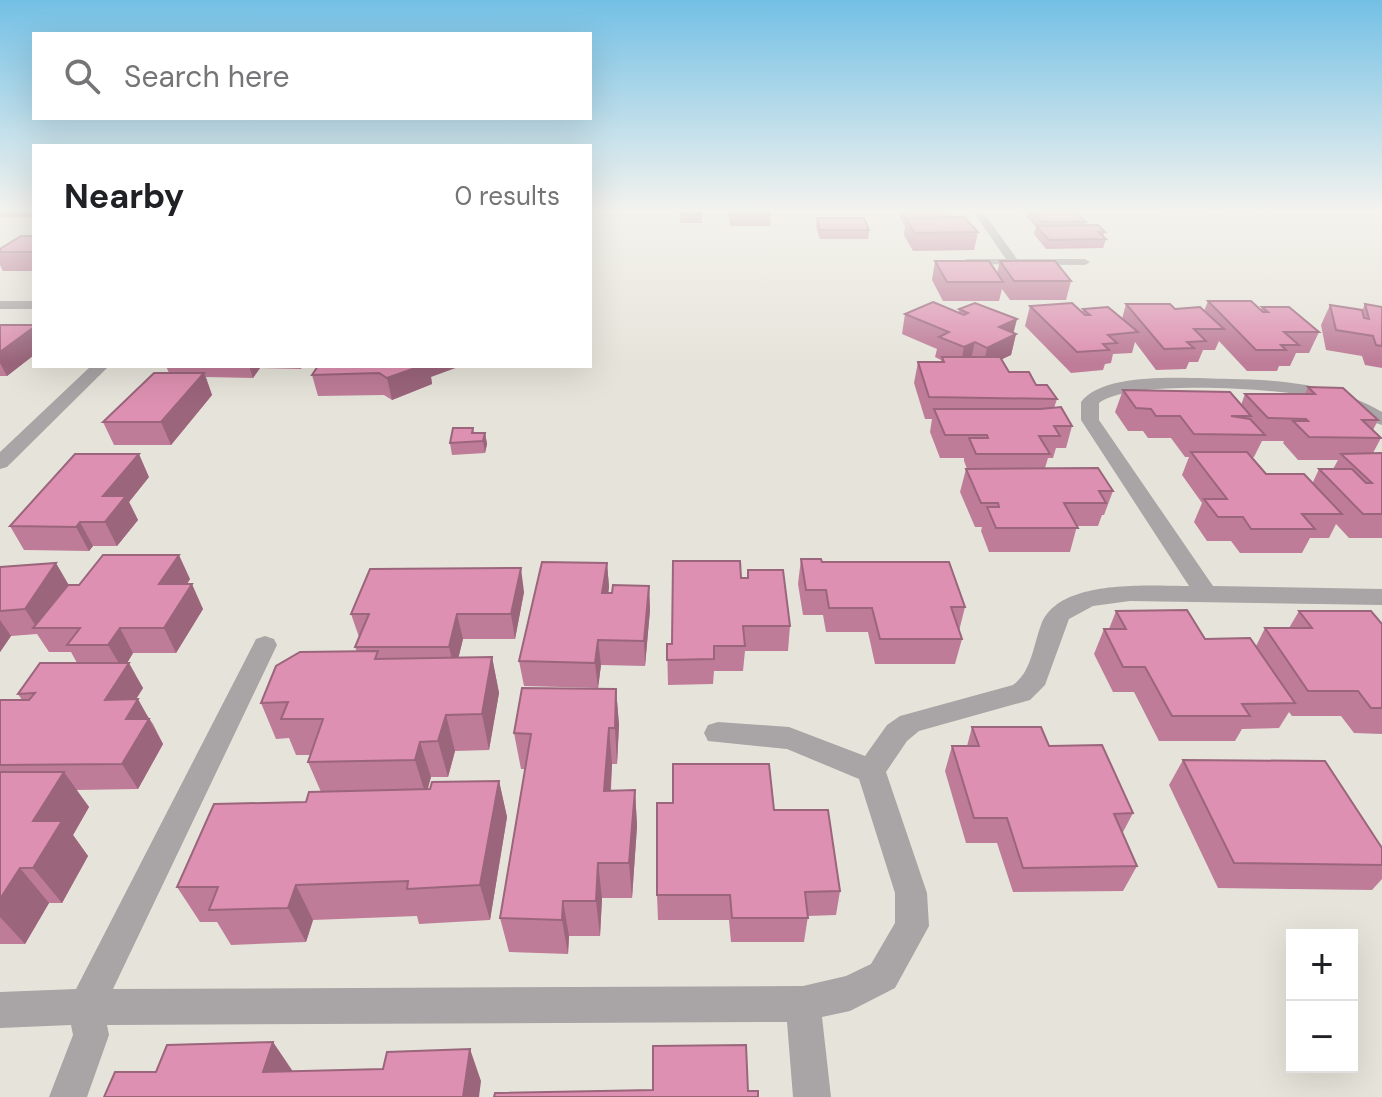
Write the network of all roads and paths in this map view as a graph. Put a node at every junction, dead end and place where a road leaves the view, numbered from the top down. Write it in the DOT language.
graph roads {
  1 [pos="956,262"];
  2 [pos="1014,262"];
  3 [pos="1085,262"];
  4 [pos="0,305"];
  5 [pos="32,305"];
  6 [pos="99,368"];
  7 [pos="1382,420"];
  8 [pos="0,463"];
  9 [pos="1205,593"];
  10 [pos="1382,597"];
  11 [pos="265,645"];
  12 [pos="718,733"];
  13 [pos="871,771"];
  14 [pos="803,1004"];
  15 [pos="86,1007"];
  16 [pos="0,1010"];
  17 [pos="68,1097"];
  18 [pos="812,1097"];
  1 -- 2 [label="lane"];
  2 -- 3 [label="lane"];
  4 -- 5 [label="street"];
  6 -- 8 [label="street"];
  7 -- 9 [label="street"];
  9 -- 10 [label="street"];
  9 -- 13 [label="street"];
  11 -- 15 [label="street"];
  12 -- 13 [label="street"];
  13 -- 14 [label="street"];
  14 -- 15 [label="street"];
  14 -- 18 [label="street"];
  15 -- 16 [label="street"];
  15 -- 17 [label="street"];
}
